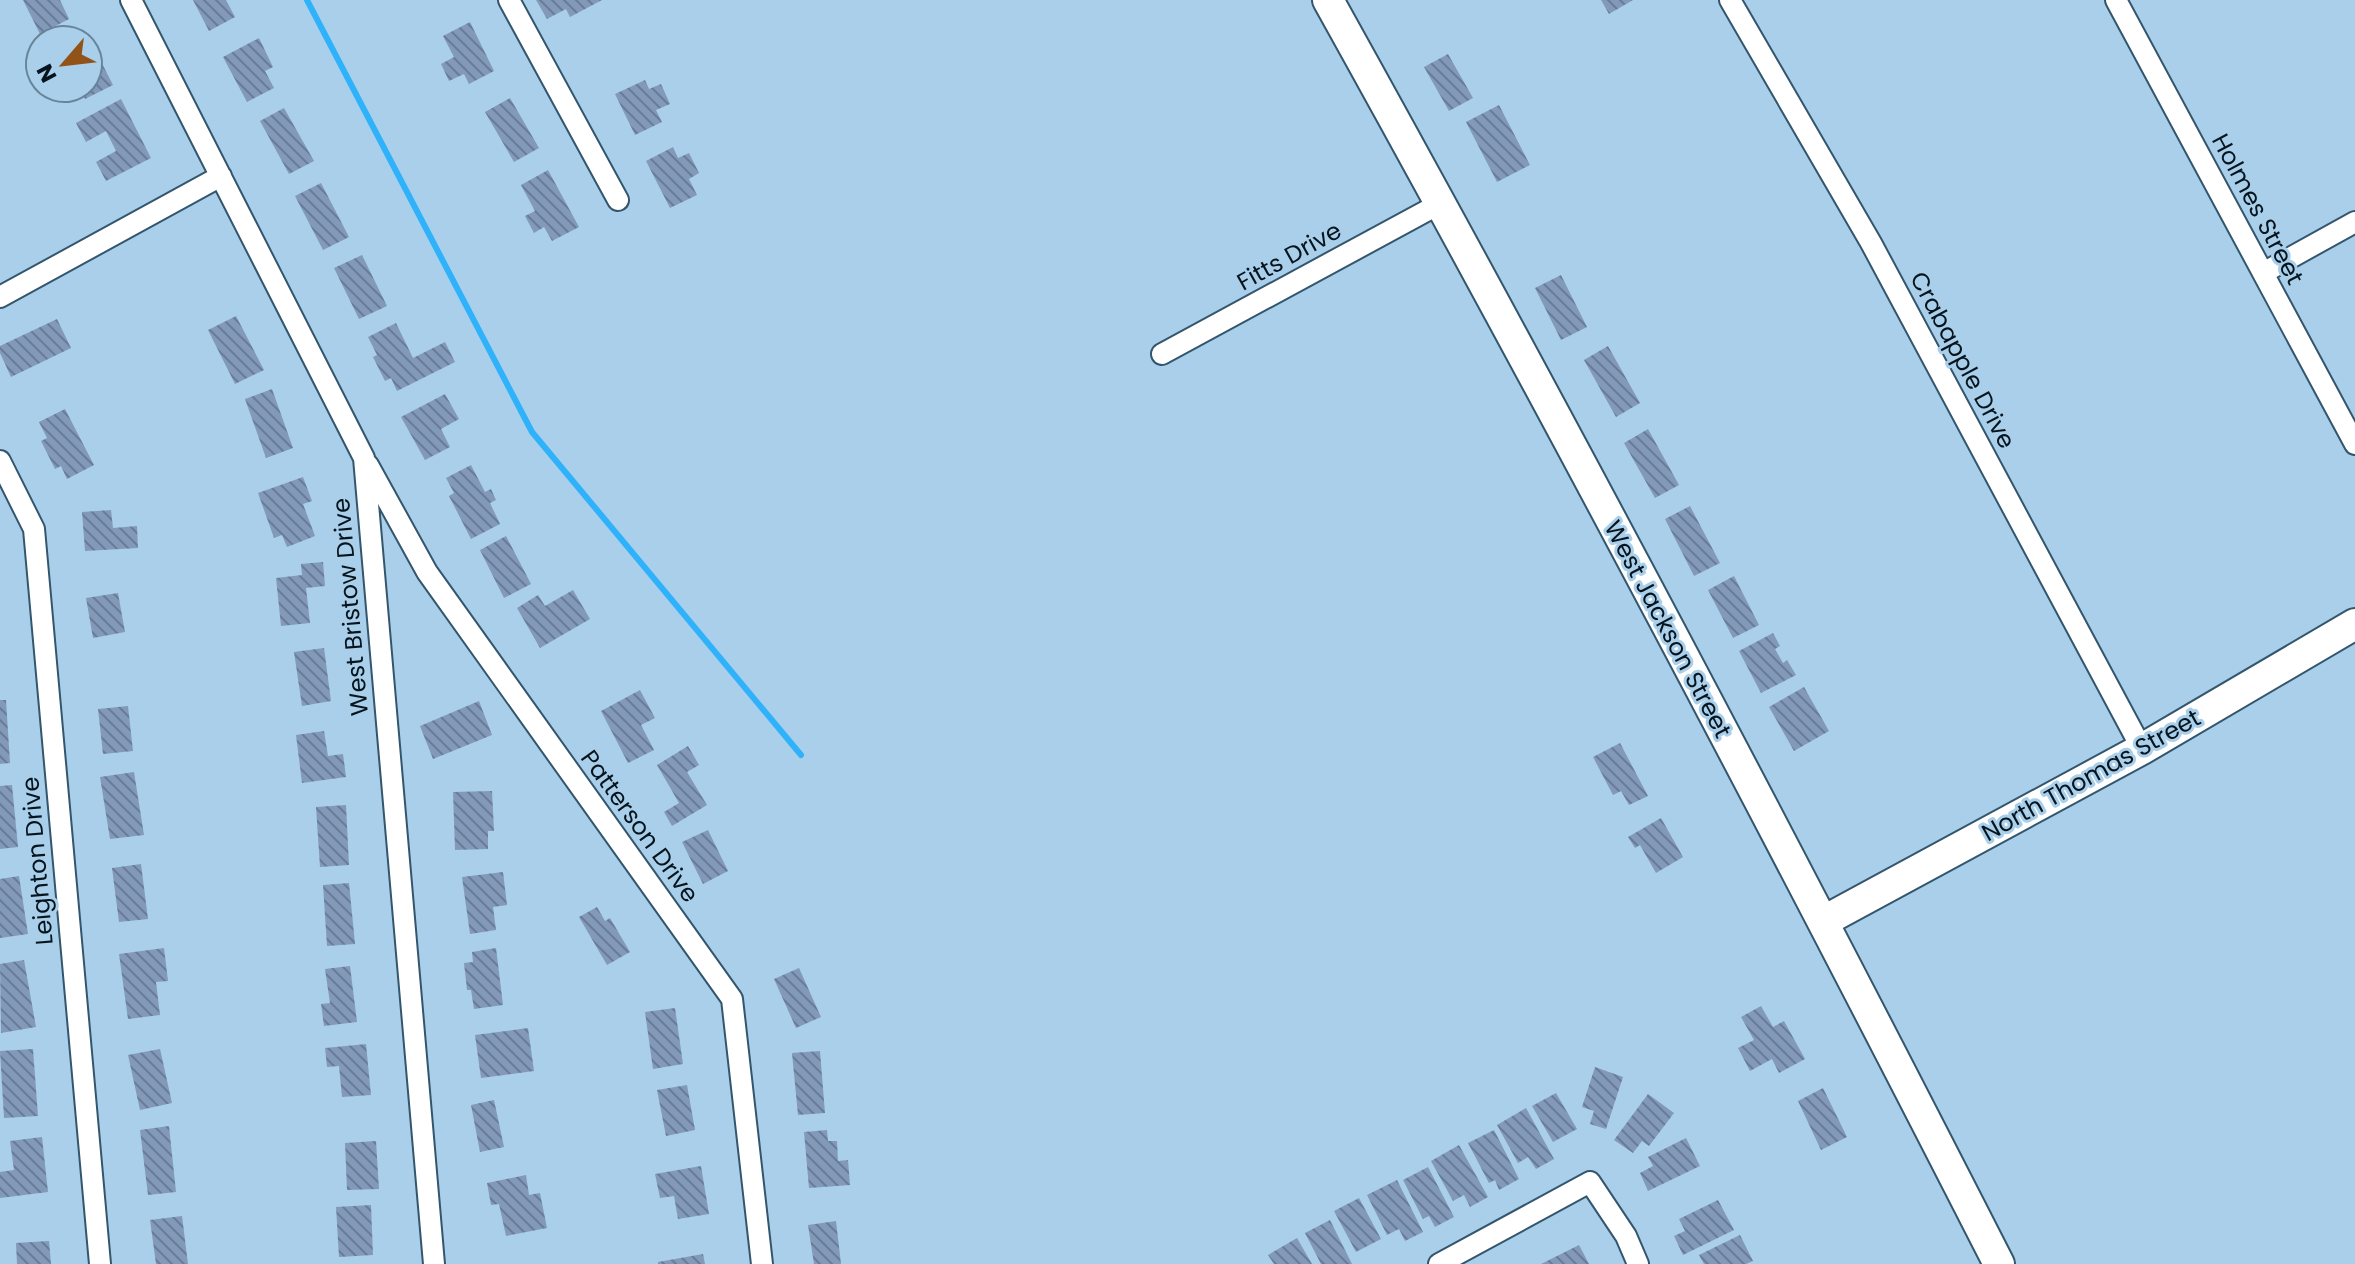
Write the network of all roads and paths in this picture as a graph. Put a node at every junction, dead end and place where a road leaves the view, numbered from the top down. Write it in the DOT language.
graph roads {
  1 [pos="131,0"];
  2 [pos="509,0"];
  3 [pos="1328,0"];
  4 [pos="1730,0"];
  5 [pos="2119,1"];
  6 [pos="221,176"];
  7 [pos="618,200"];
  8 [pos="1441,203"];
  9 [pos="2355,222"];
  10 [pos="2263,273"];
  11 [pos="0,297"];
  12 [pos="1162,354"];
  13 [pos="2355,444"];
  14 [pos="364,458"];
  15 [pos="0,461"];
  16 [pos="2355,624"];
  17 [pos="2142,749"];
  18 [pos="1824,921"];
  19 [pos="100,1264"];
  20 [pos="434,1264"];
  21 [pos="762,1264"];
  22 [pos="1439,1264"];
  23 [pos="1638,1264"];
  24 [pos="1999,1264"];
  1 -- 6 [label="street, West Bristow Drive"];
  2 -- 7 [label="street"];
  3 -- 8 [label="street, West Jackson Street"];
  4 -- 17 [label="street, Crabapple Drive"];
  5 -- 10 [label="street, Holmes Street"];
  6 -- 11 [label="street"];
  6 -- 14 [label="street, West Bristow Drive"];
  8 -- 12 [label="street, Fitts Drive"];
  8 -- 18 [label="street, West Jackson Street"];
  9 -- 10 [label="street"];
  10 -- 13 [label="street, Holmes Street"];
  14 -- 20 [label="street, West Bristow Drive"];
  14 -- 21 [label="street, Patterson Drive"];
  15 -- 19 [label="street, Leighton Drive"];
  16 -- 17 [label="street, North Thomas Street"];
  17 -- 18 [label="street, North Thomas Street"];
  18 -- 24 [label="street, West Jackson Street"];
  22 -- 23 [label="street"];
}
